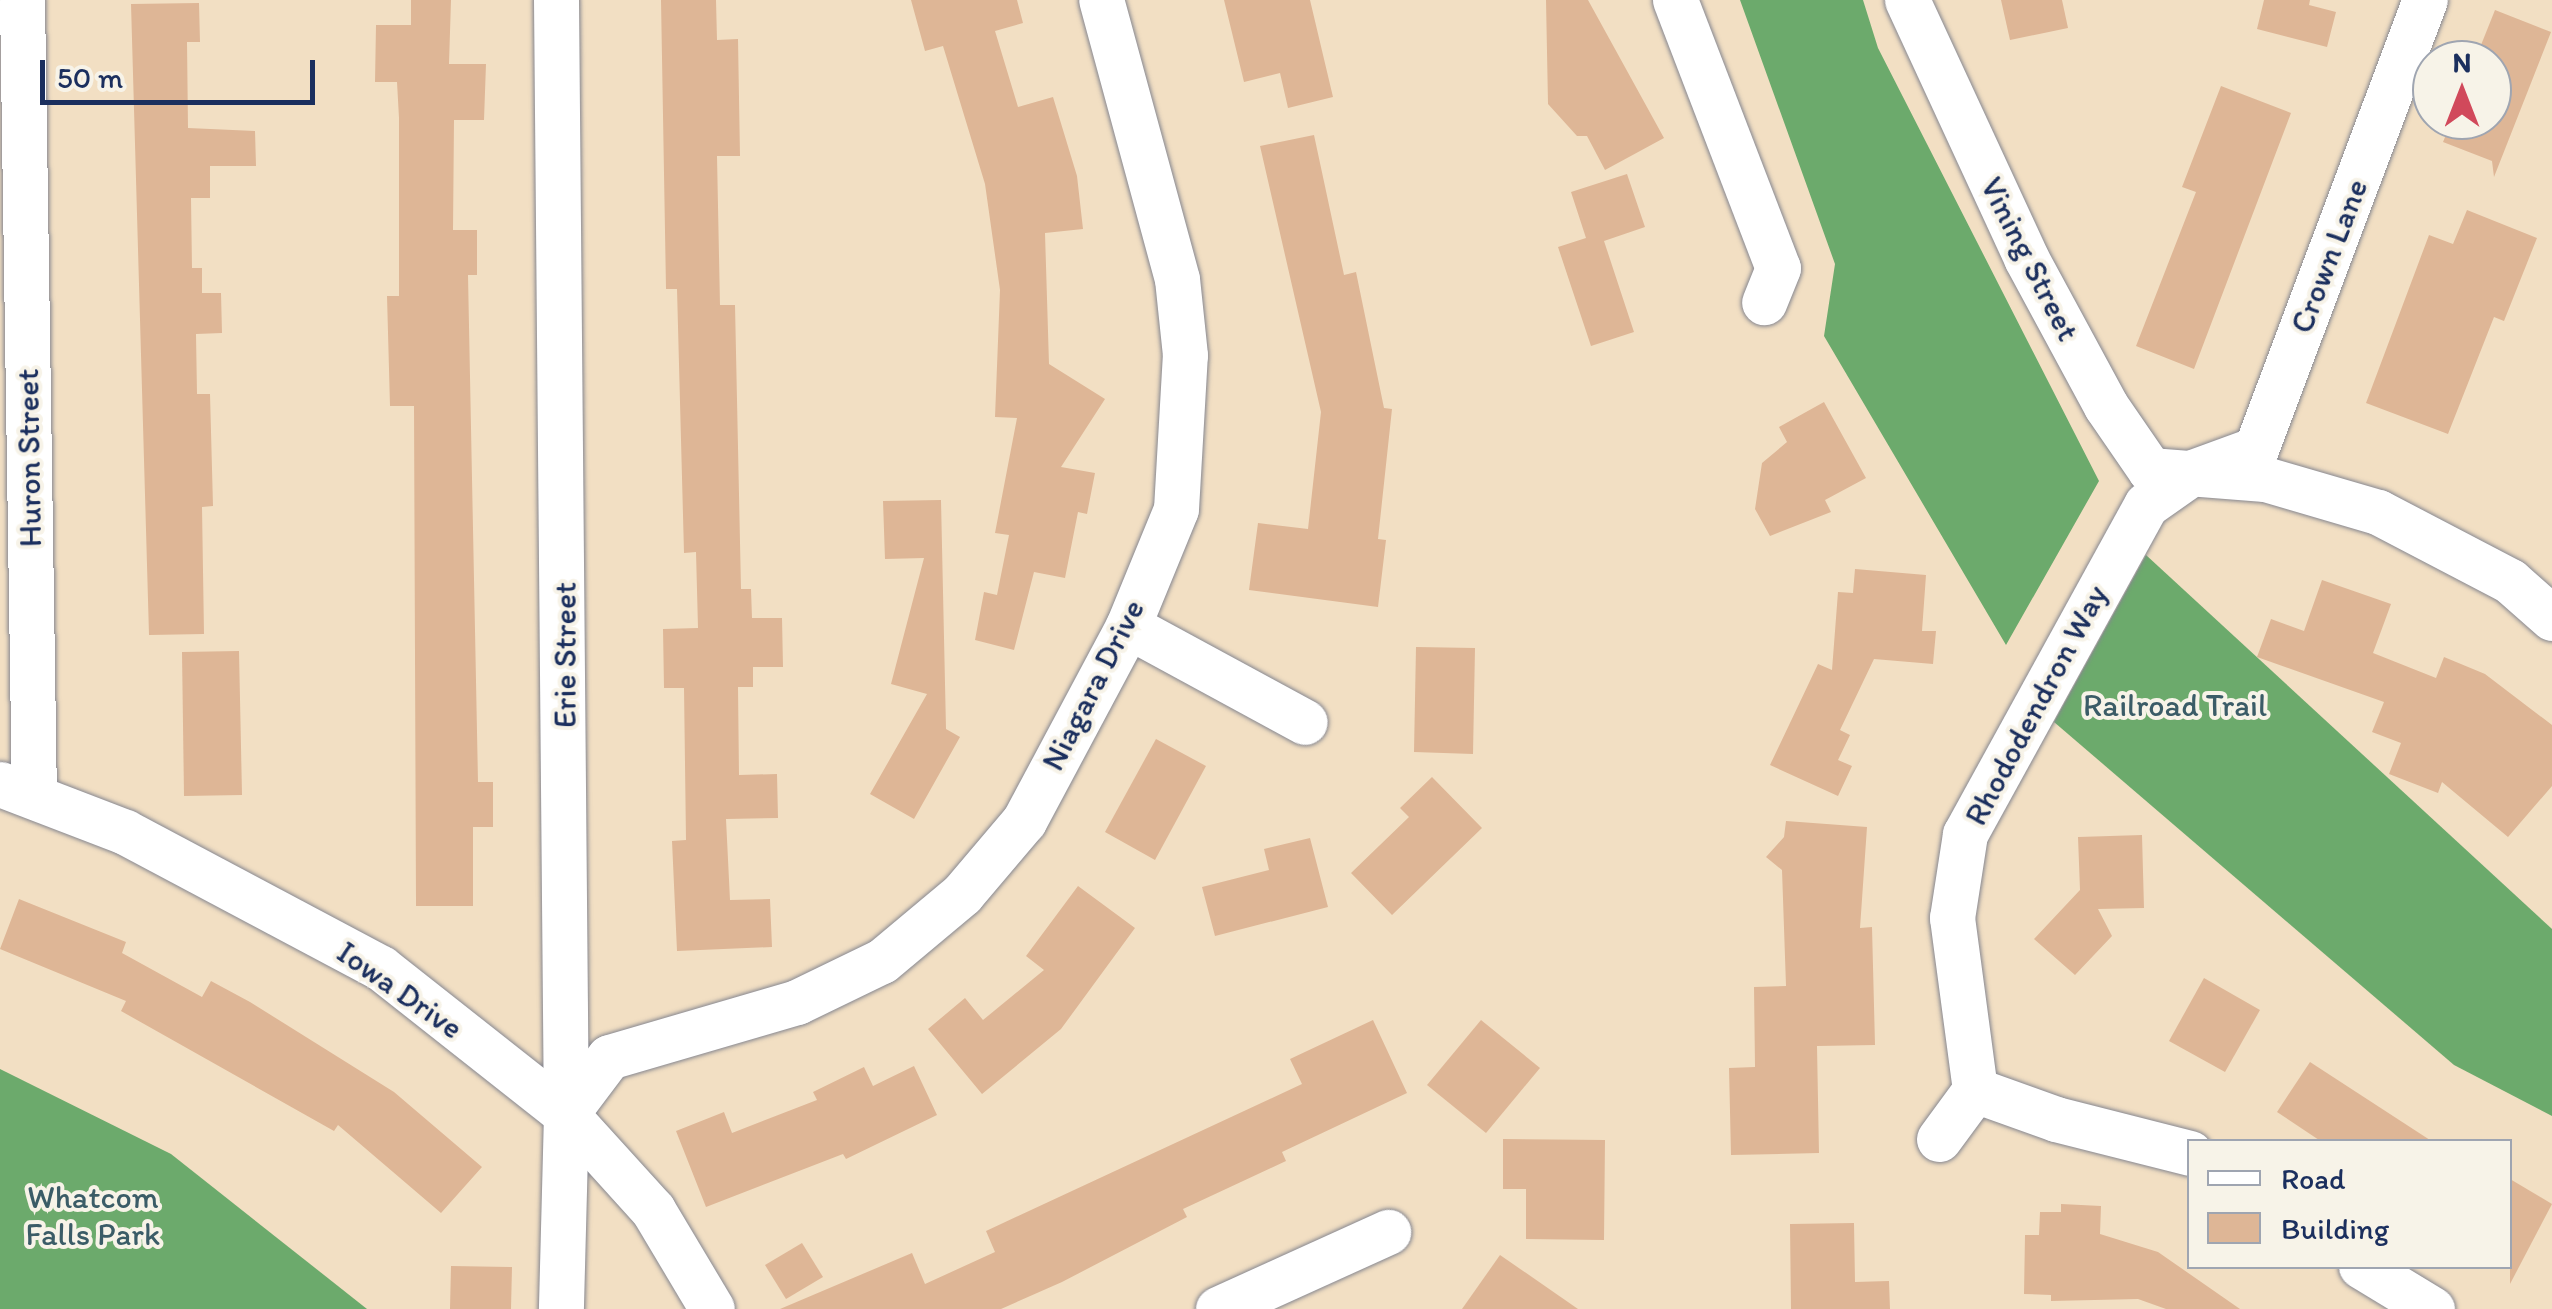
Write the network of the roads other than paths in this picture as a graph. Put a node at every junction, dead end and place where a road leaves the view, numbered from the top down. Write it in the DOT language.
graph roads {
  1 [pos="22,0"];
  2 [pos="556,0"];
  3 [pos="1101,0"];
  4 [pos="1675,0"];
  5 [pos="1906,0"];
  6 [pos="2425,0"];
  7 [pos="1764,302"];
  8 [pos="2193,472"];
  9 [pos="2552,618"];
  10 [pos="1128,626"];
  11 [pos="1305,722"];
  12 [pos="17,790"];
  13 [pos="1975,1090"];
  14 [pos="566,1114"];
  15 [pos="1940,1138"];
  16 [pos="2187,1152"];
  17 [pos="1388,1232"];
  18 [pos="2367,1269"];
  19 [pos="561,1309"];
  20 [pos="712,1309"];
  21 [pos="1218,1309"];
  22 [pos="2432,1309"];
  1 -- 12 [label="street, Huron Street"];
  2 -- 14 [label="street, Erie Street"];
  3 -- 10 [label="street, Niagara Drive"];
  4 -- 7 [label="street"];
  5 -- 8 [label="street, Vining Street"];
  6 -- 8 [label="street, Crown Lane"];
  8 -- 9 [label="street"];
  8 -- 13 [label="street, Rhododendron Way"];
  10 -- 11 [label="street"];
  10 -- 14 [label="street, Niagara Drive"];
  12 -- 14 [label="street, Iowa Drive"];
  13 -- 15 [label="street"];
  13 -- 16 [label="street"];
  14 -- 19 [label="street, Erie Street"];
  14 -- 20 [label="street, Iowa Drive"];
  17 -- 21 [label="street"];
  18 -- 22 [label="street"];
}
